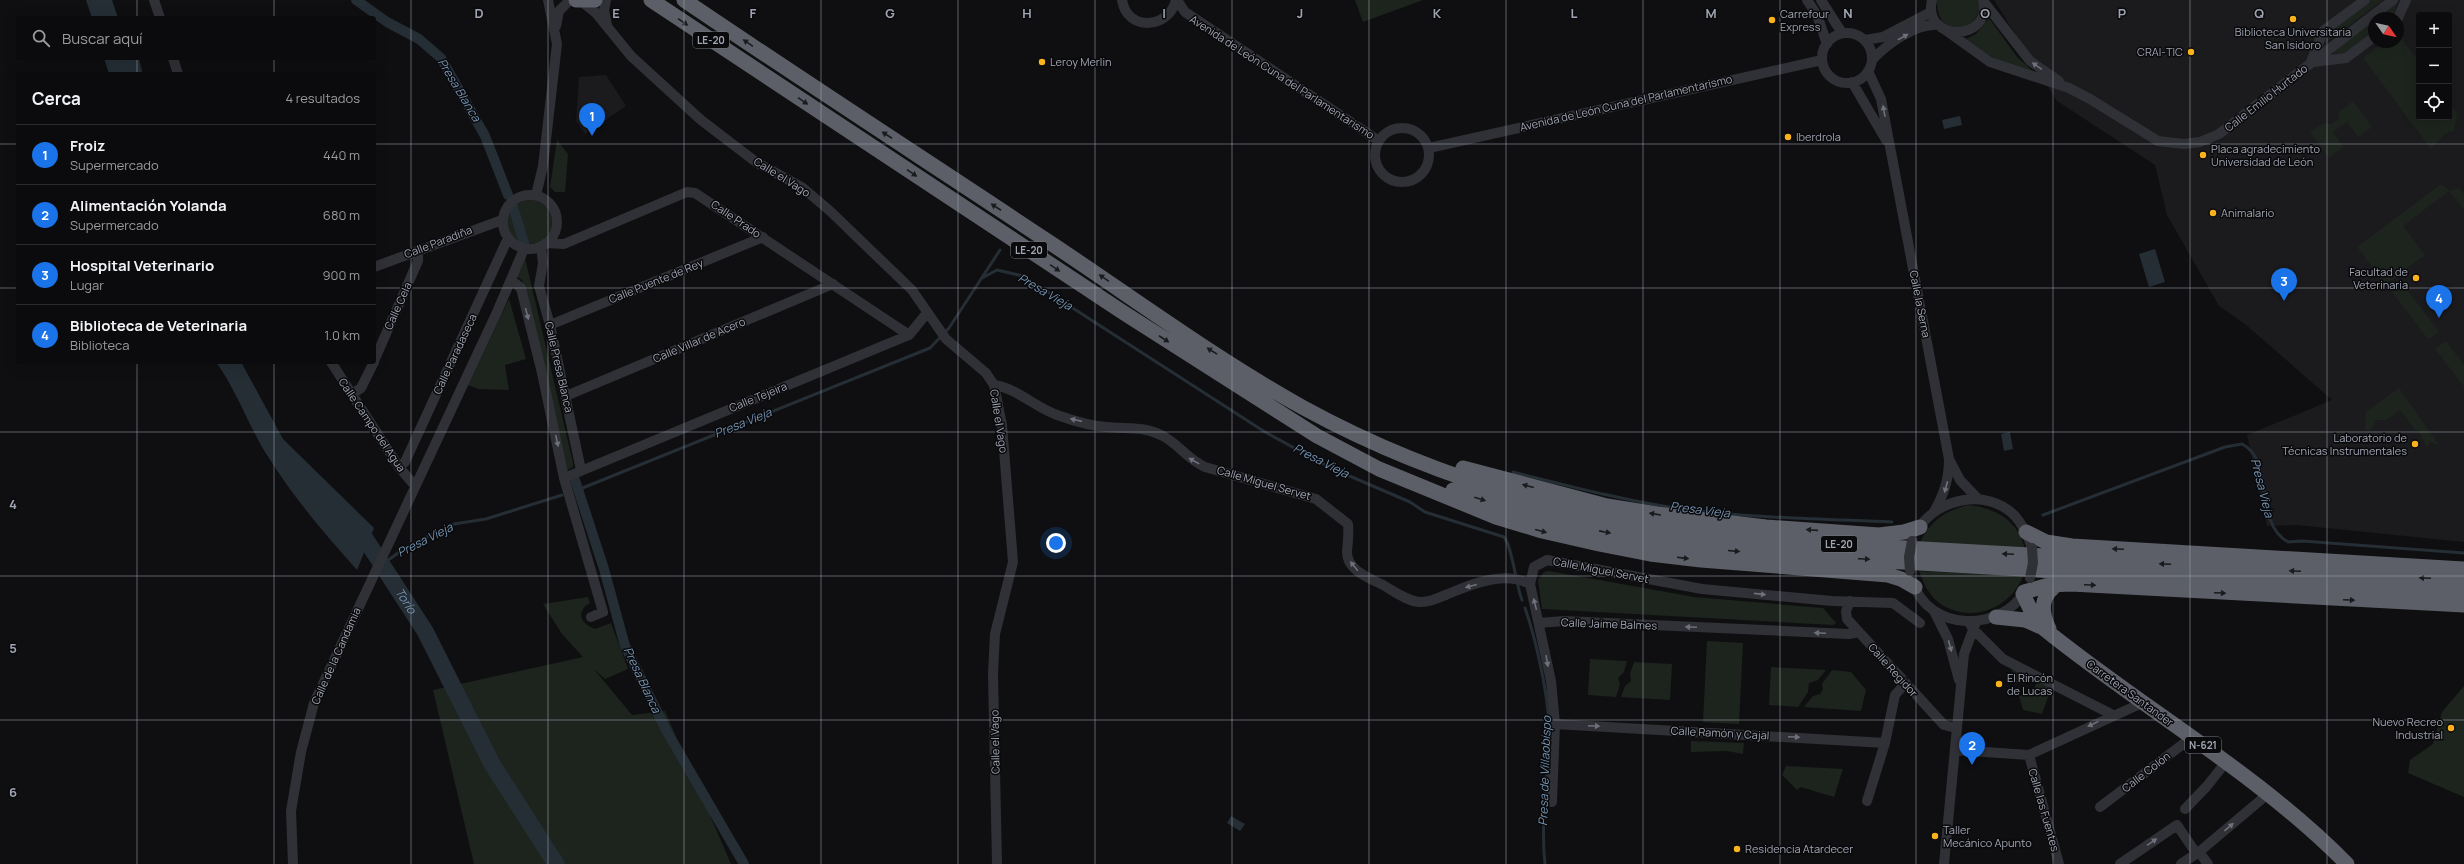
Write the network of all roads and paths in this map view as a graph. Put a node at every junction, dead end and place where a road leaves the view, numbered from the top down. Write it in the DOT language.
graph roads {
  1 [pos="154,0"];
  2 [pos="548,0"];
  3 [pos="580,0"];
  4 [pos="606,0"];
  5 [pos="651,0"];
  6 [pos="684,0"];
  7 [pos="1122,0"];
  8 [pos="1176,0"];
  9 [pos="1807,0"];
  10 [pos="1821,0"];
  11 [pos="2365,0"];
  12 [pos="2393,0"];
  13 [pos="2406,0"];
  14 [pos="1984,1"];
  15 [pos="1931,4"];
  16 [pos="1184,12"];
  17 [pos="2401,12"];
  18 [pos="1170,14"];
  19 [pos="159,16"];
  20 [pos="1941,27"];
  21 [pos="608,29"];
  22 [pos="556,32"];
  23 [pos="1842,33"];
  24 [pos="1865,40"];
  25 [pos="2368,42"];
  26 [pos="1827,44"];
  27 [pos="174,60"];
  28 [pos="1822,60"];
  29 [pos="1872,60"];
  30 [pos="2311,62"];
  31 [pos="1868,71"];
  32 [pos="177,72"];
  33 [pos="1852,82"];
  34 [pos="2068,88"];
  35 [pos="1379,141"];
  36 [pos="1429,148"];
  37 [pos="1891,149"];
  38 [pos="536,195"];
  39 [pos="502,220"];
  40 [pos="763,237"];
  41 [pos="508,238"];
  42 [pos="544,245"];
  43 [pos="524,249"];
  44 [pos="418,250"];
  45 [pos="376,266"];
  46 [pos="512,280"];
  47 [pos="833,284"];
  48 [pos="927,313"];
  49 [pos="550,324"];
  50 [pos="909,334"];
  51 [pos="376,357"];
  52 [pos="331,364"];
  53 [pos="373,364"];
  54 [pos="1245,372"];
  55 [pos="994,386"];
  56 [pos="352,394"];
  57 [pos="566,396"];
  58 [pos="1290,417"];
  59 [pos="1949,459"];
  60 [pos="399,467"];
  61 [pos="581,470"];
  62 [pos="564,478"];
  63 [pos="415,486"];
  64 [pos="1978,499"];
  65 [pos="1934,512"];
  66 [pos="1920,527"];
  67 [pos="2026,532"];
  68 [pos="2464,569"];
  69 [pos="2464,580"];
  70 [pos="1530,584"];
  71 [pos="2058,584"];
  72 [pos="1915,587"];
  73 [pos="2023,593"];
  74 [pos="2464,595"];
  75 [pos="1832,601"];
  76 [pos="1850,601"];
  77 [pos="2464,605"];
  78 [pos="1934,611"];
  79 [pos="591,617"];
  80 [pos="1996,617"];
  81 [pos="1847,619"];
  82 [pos="1539,623"];
  83 [pos="1920,623"];
  84 [pos="1973,625"];
  85 [pos="2047,631"];
  86 [pos="1859,632"];
  87 [pos="1905,684"];
  88 [pos="1961,684"];
  89 [pos="2142,703"];
  90 [pos="2113,715"];
  91 [pos="1555,724"];
  92 [pos="1956,728"];
  93 [pos="2191,738"];
  94 [pos="1885,744"];
  95 [pos="1955,750"];
  96 [pos="2029,755"];
  97 [pos="2226,762"];
  98 [pos="2269,793"];
  99 [pos="1867,801"];
  100 [pos="1552,802"];
  101 [pos="2100,808"];
  102 [pos="2185,809"];
  103 [pos="2198,852"];
  104 [pos="293,864"];
  105 [pos="997,864"];
  106 [pos="1944,864"];
  107 [pos="2059,864"];
  108 [pos="2120,864"];
  109 [pos="2181,864"];
  110 [pos="2208,864"];
  111 [pos="2347,864"];
  1 -- 19 [label="street"];
  2 -- 22 [label="street"];
  3 -- 21 [label="street, Calle el Vago"];
  3 -- 22 [label="street"];
  4 -- 21 [label="street, Calle el Vago"];
  5 -- 58 [label="highway, LE-20, one-way"];
  54 -- 6 [label="highway, LE-20, one-way"];
  7 -- 18 [label="street, Avenida de León Cuna del Parlamentarismo"];
  8 -- 16 [label="street, Avenida de León Cuna del Parlamentarismo"];
  8 -- 18 [label="street, Avenida de León Cuna del Parlamentarismo"];
  9 -- 26 [label="street"];
  10 -- 23 [label="street"];
  11 -- 30 [label="street, Calle Emilio Hurtado"];
  12 -- 30 [label="street, Calle Emilio Hurtado"];
  13 -- 17 [label="street"];
  14 -- 20 [label="street"];
  34 -- 14 [label="street, Calle Emilio Hurtado, one-way"];
  15 -- 20 [label="street"];
  15 -- 24 [label="street"];
  16 -- 18 [label="street, Avenida de León Cuna del Parlamentarismo"];
  16 -- 35 [label="street, Avenida de León Cuna del Parlamentarismo"];
  29 -- 20 [label="street, one-way"];
  20 -- 34 [label="street, Calle Emilio Hurtado"];
  21 -- 48 [label="street, Calle el Vago"];
  22 -- 38 [label="street"];
  23 -- 24 [label="street"];
  23 -- 26 [label="street"];
  24 -- 29 [label="street"];
  25 -- 30 [label="street, Calle Emilio Hurtado"];
  26 -- 28 [label="street"];
  27 -- 32 [label="street"];
  28 -- 33 [label="street"];
  28 -- 36 [label="street, Avenida de León Cuna del Parlamentarismo"];
  29 -- 31 [label="street"];
  30 -- 34 [label="street, Calle Emilio Hurtado"];
  31 -- 33 [label="street"];
  37 -- 31 [label="street, Calle la Serna, one-way"];
  33 -- 37 [label="street, Calle la Serna"];
  35 -- 36 [label="street, Avenida de León Cuna del Parlamentarismo"];
  35 -- 36 [label="street, Avenida de León Cuna del Parlamentarismo"];
  37 -- 59 [label="street, Calle la Serna"];
  38 -- 39 [label="street"];
  38 -- 42 [label="street"];
  39 -- 41 [label="street"];
  39 -- 44 [label="street, Calle Paradiña"];
  40 -- 42 [label="street, Calle Prado"];
  40 -- 47 [label="street, Calle Prado"];
  40 -- 49 [label="street, Calle Puente de Rey"];
  41 -- 43 [label="street"];
  41 -- 60 [label="street, Calle Paradaseca"];
  42 -- 43 [label="street"];
  42 -- 49 [label="street, Calle Presa Blanca"];
  43 -- 46 [label="street, Calle de la Candamia"];
  44 -- 45 [label="street, Calle Paradiña"];
  44 -- 51 [label="street, Calle Cela"];
  46 -- 62 [label="street, Calle Presa Blanca, one-way"];
  46 -- 63 [label="street, Calle de la Candamia"];
  47 -- 50 [label="street, Calle Prado"];
  47 -- 57 [label="street, Calle Villar de Acero"];
  48 -- 50 [label="street, Calle Tejeira"];
  48 -- 55 [label="street, Calle el Vago"];
  49 -- 57 [label="street, Calle Presa Blanca"];
  50 -- 61 [label="street, Calle Tejeira"];
  52 -- 56 [label="street, Calle Campo del Agua"];
  53 -- 56 [label="street, Calle Cela"];
  66 -- 54 [label="highway, one-way"];
  69 -- 54 [label="highway, LE-20, one-way"];
  70 -- 55 [label="street, Calle Miguel Servet, one-way"];
  55 -- 105 [label="street, Calle el Vago"];
  56 -- 60 [label="street, Calle Campo del Agua"];
  57 -- 61 [label="street, Calle Presa Blanca"];
  58 -- 72 [label="highway, one-way"];
  58 -- 74 [label="highway, LE-20, one-way"];
  59 -- 64 [label="street, Calle la Serna"];
  59 -- 65 [label="street, Calle la Serna, one-way"];
  60 -- 63 [label="street, Calle Campo del Agua"];
  61 -- 62 [label="street"];
  62 -- 79 [label="street, Calle Presa Blanca"];
  63 -- 104 [label="street, Calle de la Candamia"];
  64 -- 65 [label="street"];
  64 -- 67 [label="street"];
  65 -- 66 [label="street"];
  66 -- 72 [label="street, bridge"];
  68 -- 67 [label="highway, one-way"];
  67 -- 73 [label="street, bridge"];
  70 -- 75 [label="street, Calle Miguel Servet, one-way"];
  82 -- 70 [label="street, one-way"];
  71 -- 73 [label="highway"];
  71 -- 77 [label="highway, one-way"];
  71 -- 85 [label="highway"];
  72 -- 78 [label="street"];
  73 -- 80 [label="street"];
  73 -- 85 [label="highway, N-621"];
  75 -- 76 [label="street, Calle Miguel Servet"];
  75 -- 81 [label="street"];
  76 -- 81 [label="street"];
  76 -- 83 [label="street, Calle Miguel Servet"];
  78 -- 84 [label="street"];
  78 -- 88 [label="street, one-way"];
  80 -- 84 [label="street"];
  80 -- 85 [label="highway, N-621"];
  81 -- 86 [label="street, Calle Regidor"];
  86 -- 82 [label="street, Calle Jaime Balmes, one-way"];
  82 -- 91 [label="street, one-way"];
  84 -- 88 [label="street"];
  84 -- 90 [label="street"];
  85 -- 89 [label="highway, Carretera Santander / N-621"];
  86 -- 87 [label="street, Calle Regidor"];
  87 -- 92 [label="street, Calle Regidor"];
  87 -- 94 [label="street"];
  88 -- 92 [label="street"];
  89 -- 90 [label="street"];
  89 -- 93 [label="highway, Carretera Santander / N-621"];
  90 -- 96 [label="street, one-way"];
  91 -- 94 [label="street, Calle Ramón y Cajal, one-way"];
  91 -- 100 [label="street"];
  92 -- 95 [label="street"];
  93 -- 97 [label="highway, Carretera Santander / N-621"];
  93 -- 101 [label="street, Calle Colón"];
  94 -- 99 [label="street"];
  95 -- 96 [label="street"];
  95 -- 106 [label="street"];
  96 -- 107 [label="street, Calle las Fuentes"];
  97 -- 98 [label="highway, Carretera Santander / N-621"];
  97 -- 102 [label="street"];
  103 -- 98 [label="street, one-way"];
  98 -- 111 [label="highway, Carretera Santander / N-621"];
  108 -- 103 [label="street, one-way"];
  103 -- 109 [label="street"];
  103 -- 110 [label="street"];
}
